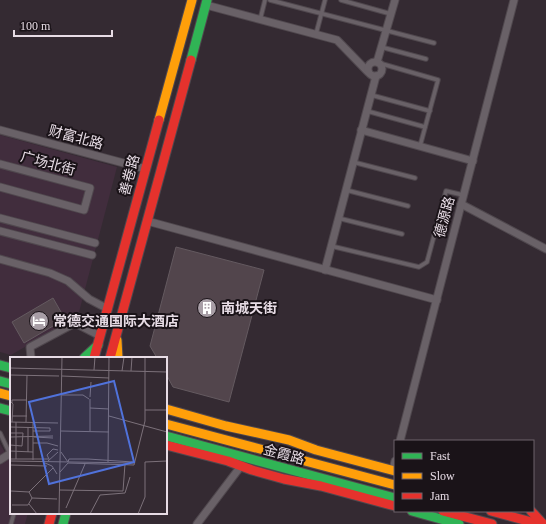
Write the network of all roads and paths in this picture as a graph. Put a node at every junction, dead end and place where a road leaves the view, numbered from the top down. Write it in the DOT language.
graph roads {
  1 [pos="192,0"];
  2 [pos="265,0"];
  3 [pos="270,0"];
  4 [pos="324,0"];
  5 [pos="341,0"];
  6 [pos="395,0"];
  7 [pos="514,0"];
  8 [pos="206,3"];
  9 [pos="321,14"];
  10 [pos="391,14"];
  11 [pos="260,20"];
  12 [pos="386,30"];
  13 [pos="316,35"];
  14 [pos="434,43"];
  15 [pos="382,47"];
  16 [pos="426,59"];
  17 [pos="378,63"];
  18 [pos="368,72"];
  19 [pos="376,76"];
  20 [pos="371,95"];
  21 [pos="366,111"];
  22 [pos="430,111"];
  23 [pos="425,127"];
  24 [pos="0,130"];
  25 [pos="361,130"];
  26 [pos="420,146"];
  27 [pos="473,161"];
  28 [pos="353,162"];
  29 [pos="0,164"];
  30 [pos="146,169"];
  31 [pos="415,178"];
  32 [pos="0,187"];
  33 [pos="346,190"];
  34 [pos="464,195"];
  35 [pos="461,204"];
  36 [pos="408,206"];
  37 [pos="0,218"];
  38 [pos="338,218"];
  39 [pos="147,221"];
  40 [pos="0,231"];
  41 [pos="402,234"];
  42 [pos="95,243"];
  43 [pos="331,246"];
  44 [pos="546,249"];
  45 [pos="92,255"];
  46 [pos="0,259"];
  47 [pos="325,270"];
  48 [pos="436,300"];
  49 [pos="108,309"];
  50 [pos="116,336"];
  51 [pos="99,340"];
  52 [pos="31,357"];
  53 [pos="85,357"];
  54 [pos="94,357"];
  55 [pos="110,357"];
  56 [pos="118,357"];
  57 [pos="0,365"];
  58 [pos="10,368"];
  59 [pos="0,381"];
  60 [pos="10,384"];
  61 [pos="0,408"];
  62 [pos="167,409"];
  63 [pos="10,411"];
  64 [pos="167,424"];
  65 [pos="226,426"];
  66 [pos="0,433"];
  67 [pos="167,436"];
  68 [pos="223,439"];
  69 [pos="400,440"];
  70 [pos="167,445"];
  71 [pos="10,452"];
  72 [pos="10,455"];
  73 [pos="219,455"];
  74 [pos="0,460"];
  75 [pos="244,462"];
  76 [pos="394,467"];
  77 [pos="392,484"];
  78 [pos="381,498"];
  79 [pos="394,498"];
  80 [pos="394,505"];
  81 [pos="416,512"];
  82 [pos="447,512"];
  83 [pos="495,512"];
  84 [pos="532,512"];
  85 [pos="14,514"];
  86 [pos="52,514"];
  87 [pos="66,514"];
  88 [pos="487,523"];
  89 [pos="11,524"];
  90 [pos="50,524"];
  91 [pos="63,524"];
  92 [pos="197,524"];
  93 [pos="460,524"];
  94 [pos="539,524"];
  95 [pos="545,524"];
  1 -- 30 [label="main road, 善卷路"];
  2 -- 11 [label="lane"];
  3 -- 9 [label="lane"];
  4 -- 9 [label="lane"];
  5 -- 10 [label="lane"];
  6 -- 10 [label="street"];
  7 -- 27 [label="street, 德源路"];
  8 -- 11 [label="street"];
  8 -- 39 [label="main road"];
  9 -- 12 [label="lane"];
  9 -- 13 [label="lane"];
  10 -- 12 [label="street"];
  11 -- 13 [label="street"];
  12 -- 14 [label="lane"];
  12 -- 15 [label="street"];
  13 -- 18 [label="street"];
  15 -- 16 [label="lane"];
  15 -- 17 [label="street"];
  17 -- 18 [label="street"];
  17 -- 19 [label="street"];
  17 -- 22 [label="lane"];
  18 -- 19 [label="street"];
  19 -- 20 [label="street"];
  20 -- 21 [label="street"];
  20 -- 22 [label="lane"];
  21 -- 23 [label="lane"];
  21 -- 25 [label="street"];
  22 -- 23 [label="lane"];
  23 -- 26 [label="lane"];
  24 -- 30 [label="street, 财富北路"];
  25 -- 26 [label="street"];
  25 -- 28 [label="street"];
  26 -- 27 [label="street"];
  27 -- 34 [label="street, 德源路"];
  28 -- 31 [label="lane"];
  28 -- 33 [label="street"];
  29 -- 32 [label="street, 广场北街"];
  30 -- 49 [label="main road, 善卷路"];
  33 -- 36 [label="lane"];
  33 -- 38 [label="street"];
  34 -- 35 [label="street, 德源路"];
  34 -- 43 [label="lane"];
  35 -- 44 [label="street"];
  35 -- 48 [label="street, 德源路"];
  37 -- 42 [label="street"];
  38 -- 41 [label="lane"];
  38 -- 43 [label="street"];
  39 -- 47 [label="street"];
  39 -- 50 [label="main road"];
  40 -- 45 [label="street"];
  43 -- 47 [label="street"];
  46 -- 49 [label="street"];
  47 -- 48 [label="street"];
  48 -- 69 [label="street, 德源路"];
  49 -- 51 [label="main road, 善卷路"];
  50 -- 55 [label="main road"];
  50 -- 56 [label="main road"];
  51 -- 52 [label="street"];
  51 -- 53 [label="main road"];
  51 -- 54 [label="main road, 善卷路"];
  57 -- 58 [label="main road"];
  59 -- 60 [label="main road"];
  61 -- 63 [label="main road"];
  62 -- 65 [label="main road"];
  64 -- 68 [label="main road, 金霞路"];
  65 -- 68 [label="main road"];
  65 -- 76 [label="main road"];
  66 -- 71 [label="lane"];
  67 -- 73 [label="main road, 金霞路"];
  68 -- 77 [label="main road, 金霞路"];
  70 -- 73 [label="main road"];
  72 -- 74 [label="street"];
  73 -- 75 [label="main road, 金霞路"];
  75 -- 78 [label="main road, 金霞路"];
  75 -- 92 [label="street"];
  76 -- 77 [label="main road"];
  78 -- 79 [label="main road, 金霞路"];
  78 -- 80 [label="main road"];
  81 -- 93 [label="main road"];
  82 -- 88 [label="main road"];
  83 -- 94 [label="main road"];
  84 -- 95 [label="main road"];
  85 -- 89 [label="lane"];
  86 -- 90 [label="main road"];
  87 -- 91 [label="main road"];
}
